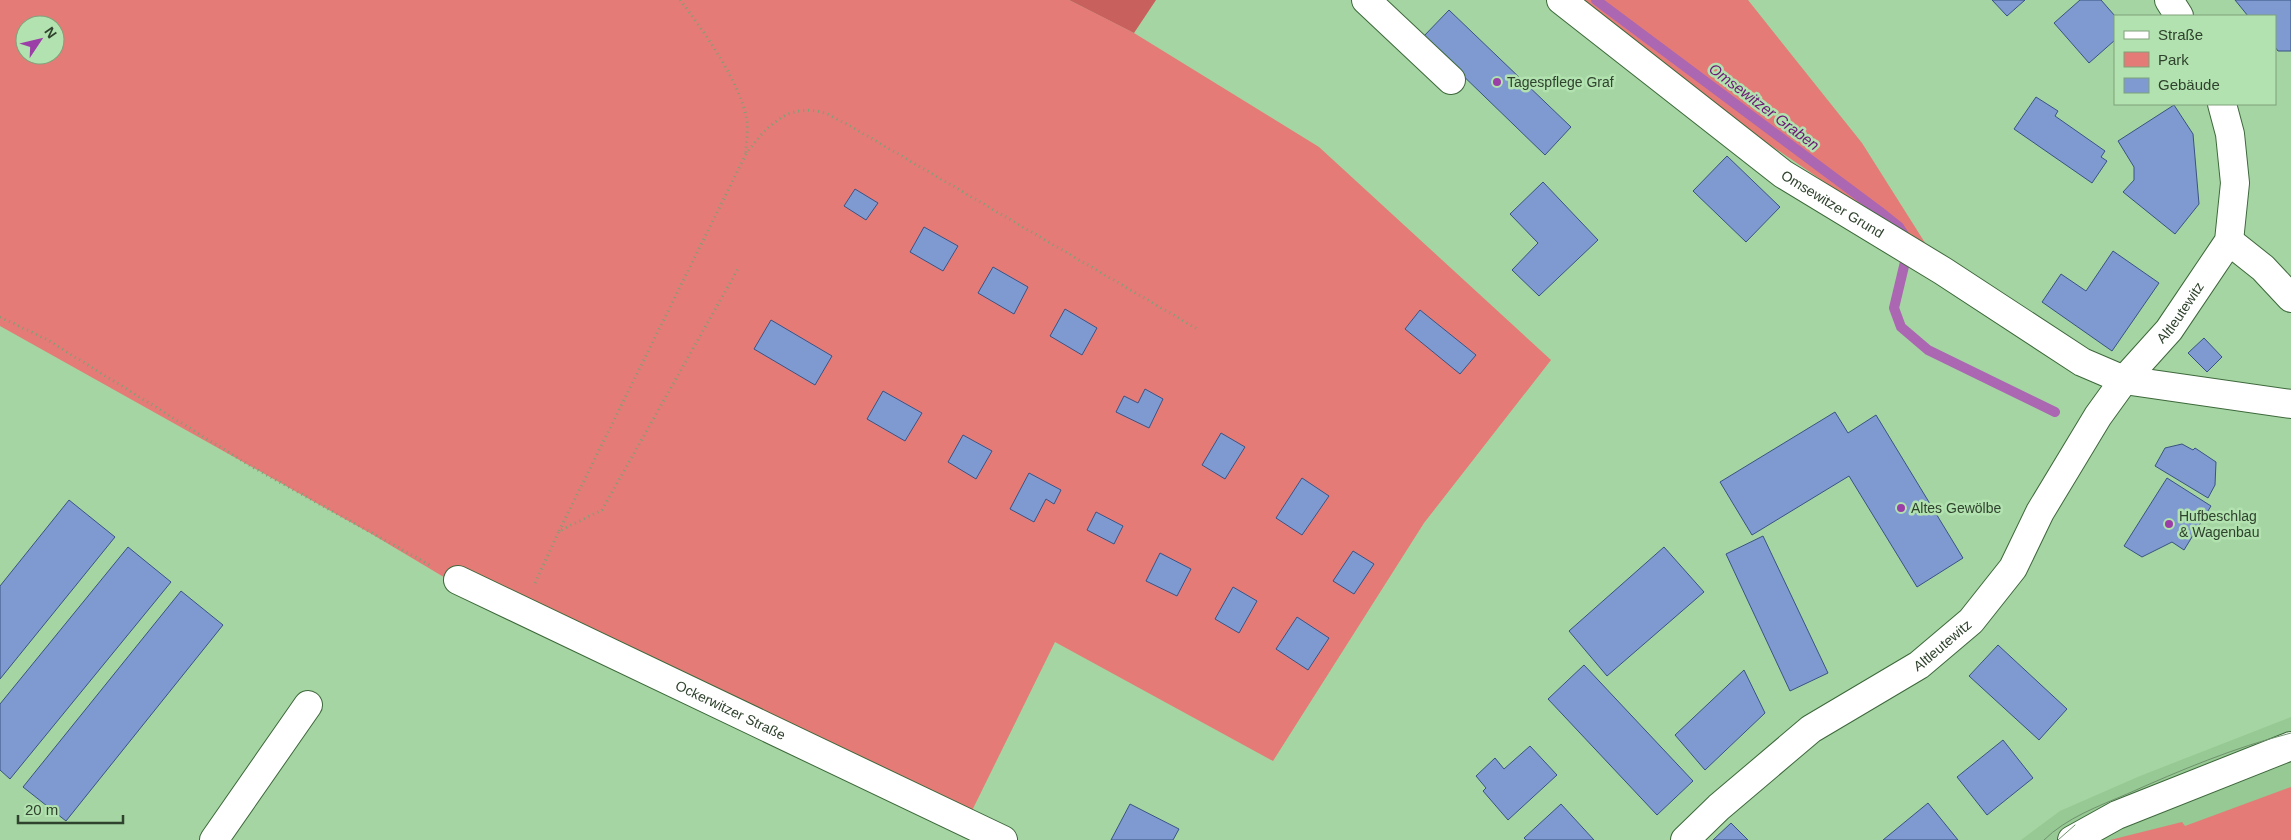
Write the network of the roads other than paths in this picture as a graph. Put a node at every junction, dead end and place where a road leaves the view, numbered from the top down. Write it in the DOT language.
graph roads {
  1 [pos="1366,0"];
  2 [pos="1561,0"];
  3 [pos="2169,0"];
  4 [pos="2178,15"];
  5 [pos="1451,80"];
  6 [pos="2222,105"];
  7 [pos="2229,241"];
  8 [pos="2291,298"];
  9 [pos="2124,380"];
  10 [pos="2291,404"];
  11 [pos="458,580"];
  12 [pos="308,705"];
  13 [pos="2291,746"];
  14 [pos="214,840"];
  15 [pos="1003,840"];
  16 [pos="1686,840"];
  17 [pos="2072,840"];
  1 -- 5 [label="street"];
  2 -- 9 [label="street, Omsewitzer Grund"];
  3 -- 4 [label="street"];
  6 -- 7 [label="street"];
  7 -- 8 [label="street"];
  7 -- 9 [label="street, Altleutewitz"];
  9 -- 10 [label="street"];
  9 -- 16 [label="street, Altleutewitz"];
  11 -- 15 [label="street, Ockerwitzer Straße"];
  12 -- 14 [label="street"];
  13 -- 17 [label="street"];
}
